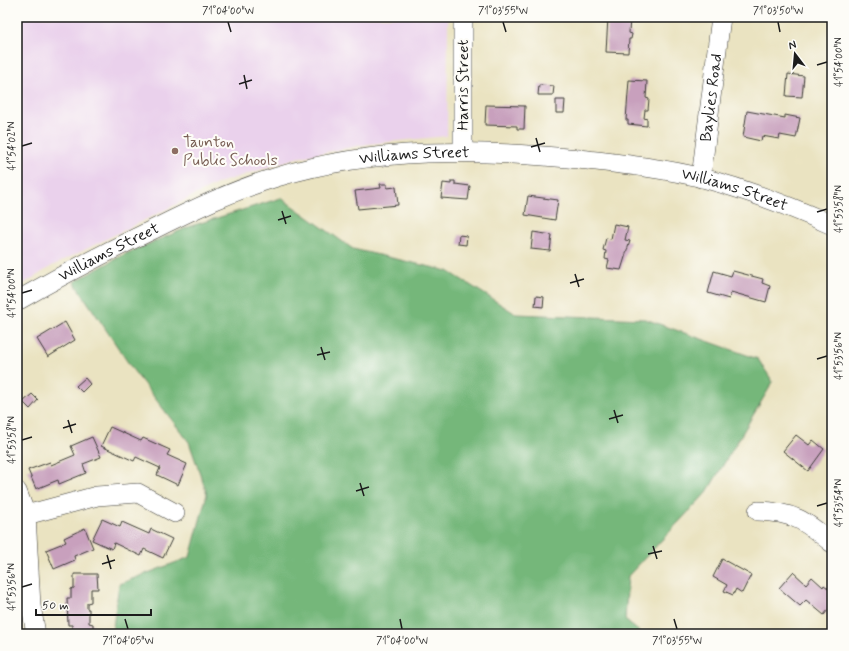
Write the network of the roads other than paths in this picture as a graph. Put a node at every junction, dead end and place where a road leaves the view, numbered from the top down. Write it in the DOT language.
graph roads {
  1 [pos="721,17"];
  2 [pos="461,18"];
  3 [pos="462,152"];
  4 [pos="701,178"];
  5 [pos="832,225"];
  6 [pos="17,301"];
  7 [pos="17,491"];
  8 [pos="758,511"];
  9 [pos="175,513"];
  10 [pos="26,515"];
  11 [pos="832,543"];
  12 [pos="36,634"];
  1 -- 4 [label="street, Baylies Road"];
  2 -- 3 [label="street, Harris Street"];
  3 -- 4 [label="street, Williams Street"];
  3 -- 6 [label="street, Williams Street"];
  4 -- 5 [label="street, Williams Street"];
  7 -- 10 [label="street"];
  8 -- 11 [label="street"];
  9 -- 10 [label="street"];
  10 -- 12 [label="street"];
}
